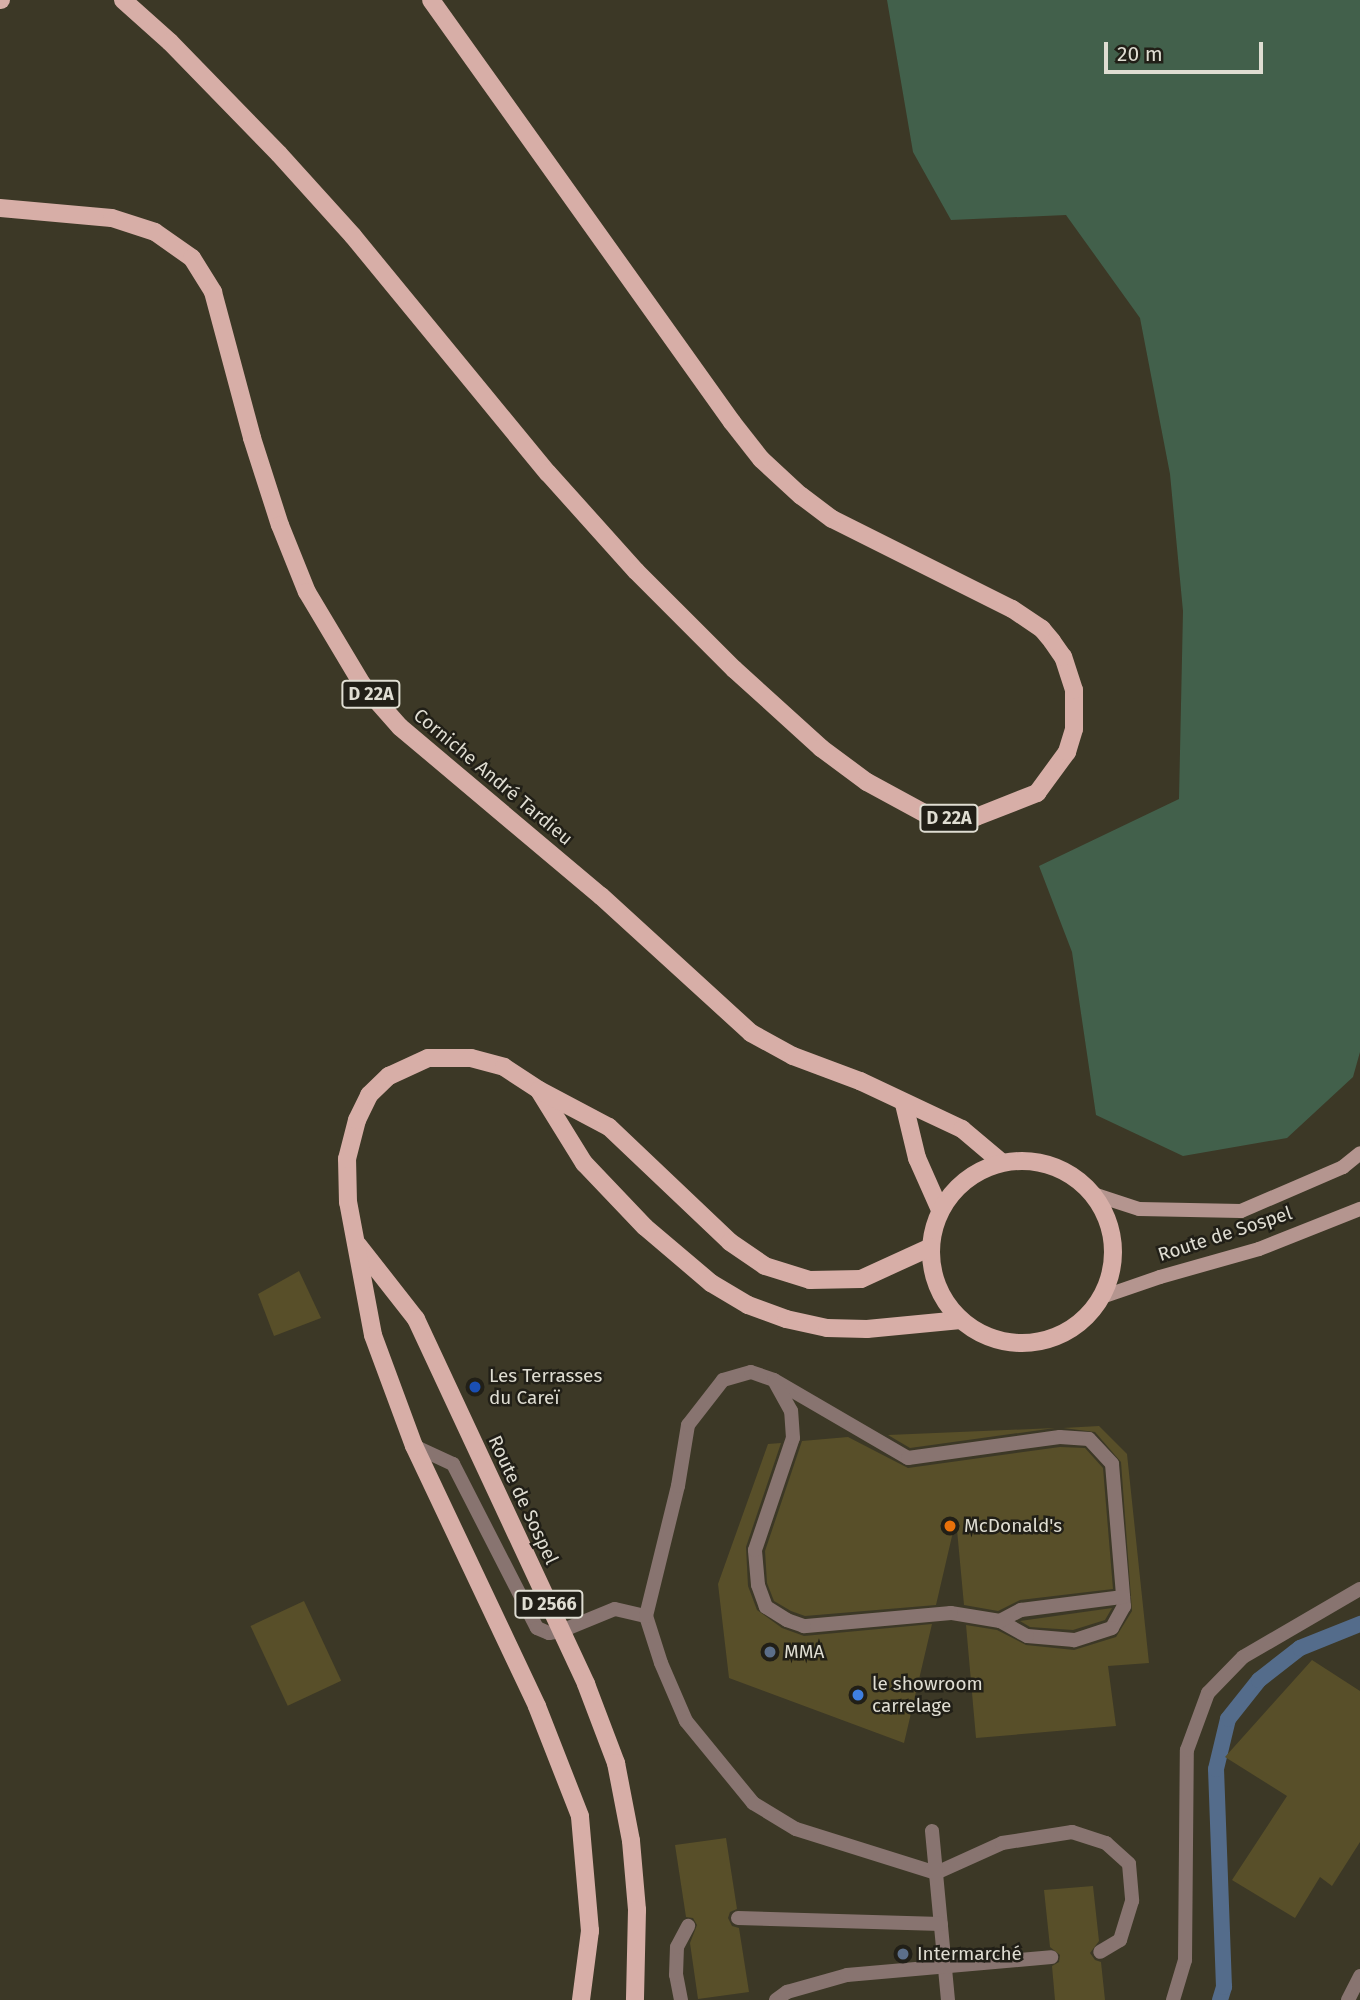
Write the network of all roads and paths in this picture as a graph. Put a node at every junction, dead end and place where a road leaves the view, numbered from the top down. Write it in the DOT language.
graph roads {
  1 [pos="123,0"];
  2 [pos="431,0"];
  3 [pos="0,208"];
  4 [pos="539,1090"];
  5 [pos="904,1104"];
  6 [pos="1360,1153"];
  7 [pos="1001,1162"];
  8 [pos="1093,1194"];
  9 [pos="1360,1209"];
  10 [pos="940,1210"];
  11 [pos="356,1242"];
  12 [pos="931,1247"];
  13 [pos="1102,1297"];
  14 [pos="961,1320"];
  15 [pos="774,1380"];
  16 [pos="414,1446"];
  17 [pos="1360,1589"];
  18 [pos="1123,1597"];
  19 [pos="646,1616"];
  20 [pos="1000,1621"];
  21 [pos="561,1631"];
  22 [pos="932,1831"];
  23 [pos="936,1872"];
  24 [pos="738,1918"];
  25 [pos="941,1924"];
  26 [pos="688,1926"];
  27 [pos="1100,1952"];
  28 [pos="1051,1956"];
  29 [pos="945,1966"];
  30 [pos="1360,1976"];
  31 [pos="581,2000"];
  32 [pos="635,2000"];
  33 [pos="681,2000"];
  34 [pos="776,2000"];
  35 [pos="948,2000"];
  36 [pos="1173,2000"];
  37 [pos="1348,2000"];
  1 -- 2 [label="main road, D 22A"];
  3 -- 5 [label="main road, Corniche André Tardieu / D 22A"];
  4 -- 11 [label="main road, Route de Sospel / D 2566"];
  4 -- 12 [label="main road, Route de Sospel / D 2566"];
  4 -- 14 [label="main road, Route de Sospel / D 2566"];
  5 -- 7 [label="main road, Corniche André Tardieu / D 22A"];
  5 -- 10 [label="main road"];
  6 -- 8 [label="main road, Route de Sospel"];
  7 -- 8 [label="main road"];
  7 -- 10 [label="main road"];
  8 -- 13 [label="main road"];
  9 -- 13 [label="main road, Route de Sospel"];
  10 -- 12 [label="main road"];
  11 -- 16 [label="main road, Route de Sospel / D 2566"];
  11 -- 21 [label="main road, Route de Sospel / D 2566"];
  12 -- 14 [label="main road"];
  13 -- 14 [label="main road"];
  15 -- 18 [label="street"];
  15 -- 19 [label="street"];
  15 -- 20 [label="street"];
  16 -- 21 [label="street"];
  16 -- 31 [label="main road, Route de Sospel / D 2566"];
  17 -- 36 [label="street"];
  18 -- 20 [label="street"];
  18 -- 20 [label="street"];
  19 -- 21 [label="street"];
  19 -- 23 [label="street"];
  21 -- 32 [label="main road, Route de Sospel / D 2566"];
  22 -- 23 [label="street"];
  23 -- 25 [label="street"];
  23 -- 27 [label="street"];
  24 -- 25 [label="street"];
  25 -- 29 [label="street"];
  26 -- 33 [label="street"];
  28 -- 29 [label="street"];
  29 -- 34 [label="street"];
  29 -- 35 [label="street"];
  30 -- 37 [label="street"];
}
